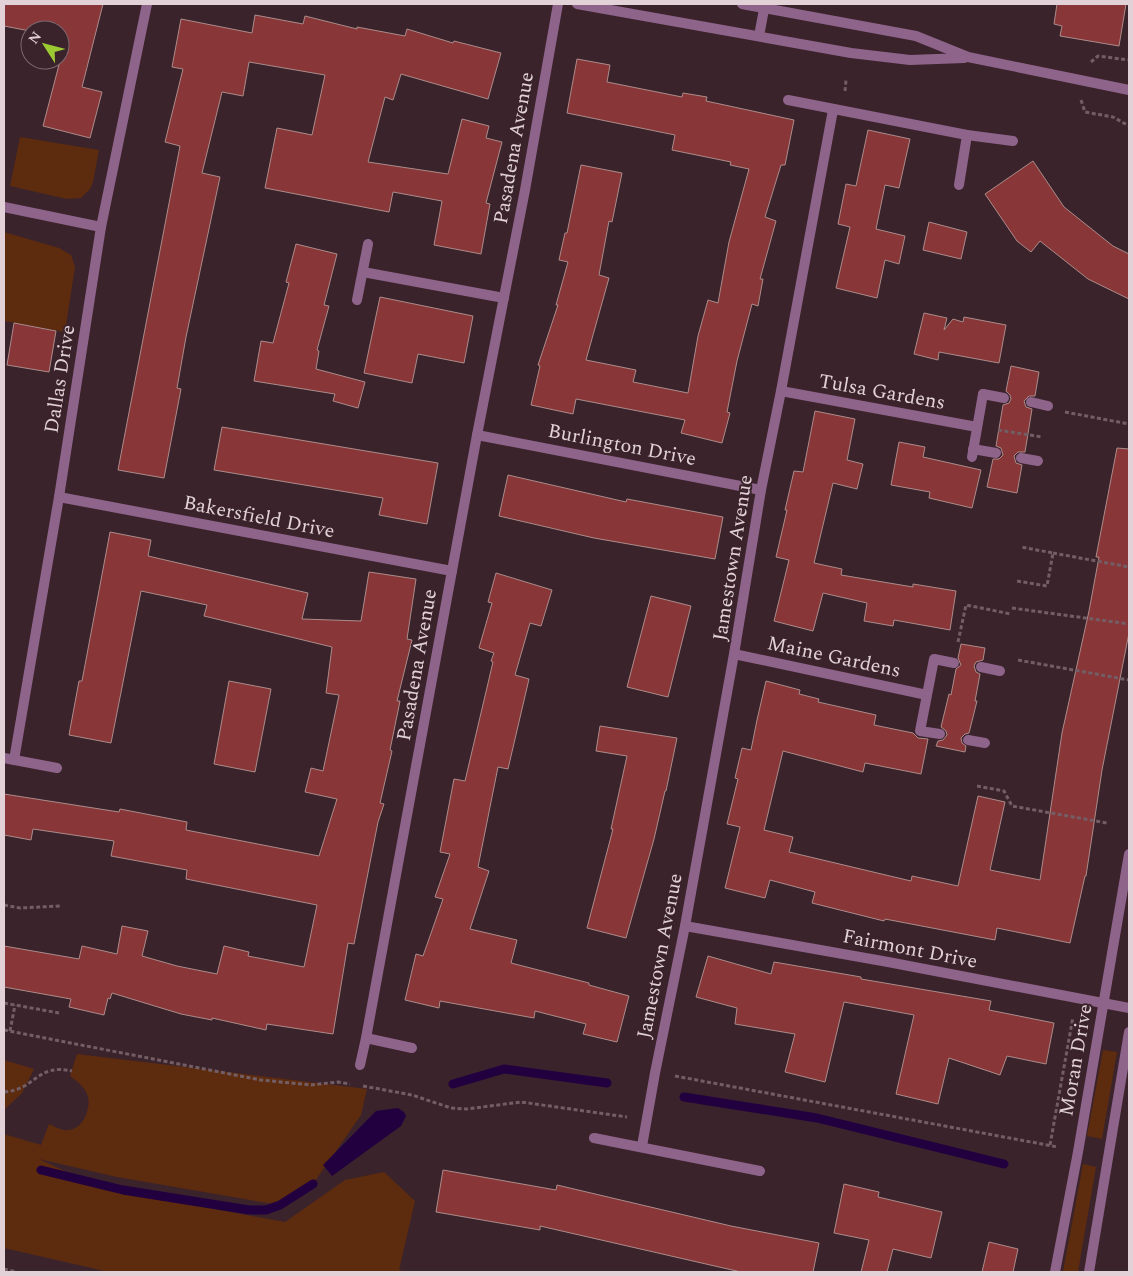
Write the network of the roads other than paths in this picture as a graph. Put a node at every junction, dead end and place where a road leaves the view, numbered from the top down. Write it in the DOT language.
graph roads {
  1 [pos="147,4"];
  2 [pos="558,4"];
  3 [pos="577,4"];
  4 [pos="742,4"];
  5 [pos="765,6"];
  6 [pos="759,36"];
  7 [pos="968,58"];
  8 [pos="1129,90"];
  9 [pos="788,100"];
  10 [pos="833,110"];
  11 [pos="967,134"];
  12 [pos="1012,141"];
  13 [pos="959,185"];
  14 [pos="4,207"];
  15 [pos="101,227"];
  16 [pos="368,244"];
  17 [pos="363,272"];
  18 [pos="504,298"];
  19 [pos="357,300"];
  20 [pos="782,391"];
  21 [pos="1004,398"];
  22 [pos="1031,402"];
  23 [pos="1052,408"];
  24 [pos="977,427"];
  25 [pos="477,435"];
  26 [pos="996,453"];
  27 [pos="1021,458"];
  28 [pos="1038,461"];
  29 [pos="761,490"];
  30 [pos="59,497"];
  31 [pos="452,571"];
  32 [pos="734,654"];
  33 [pos="954,663"];
  34 [pos="981,668"];
  35 [pos="1000,671"];
  36 [pos="927,695"];
  37 [pos="940,734"];
  38 [pos="968,740"];
  39 [pos="985,743"];
  40 [pos="9,759"];
  41 [pos="57,768"];
  42 [pos="1129,854"];
  43 [pos="685,926"];
  44 [pos="1104,1004"];
  45 [pos="1129,1008"];
  46 [pos="1129,1032"];
  47 [pos="366,1038"];
  48 [pos="412,1048"];
  49 [pos="360,1065"];
  50 [pos="594,1138"];
  51 [pos="642,1146"];
  52 [pos="760,1171"];
  53 [pos="1055,1272"];
  54 [pos="1089,1272"];
  1 -- 15 [label="street, Dallas Drive"];
  2 -- 18 [label="street, Pasadena Avenue"];
  3 -- 6 [label="street"];
  4 -- 5 [label="street"];
  5 -- 6 [label="street"];
  5 -- 7 [label="street"];
  6 -- 7 [label="street"];
  7 -- 8 [label="street"];
  9 -- 10 [label="street"];
  10 -- 11 [label="street"];
  10 -- 20 [label="street, Jamestown Avenue"];
  11 -- 12 [label="street"];
  11 -- 13 [label="street"];
  14 -- 15 [label="street"];
  15 -- 30 [label="street, Dallas Drive"];
  16 -- 17 [label="street"];
  17 -- 18 [label="street"];
  17 -- 19 [label="street"];
  18 -- 25 [label="street, Pasadena Avenue"];
  20 -- 24 [label="street, Tulsa Gardens"];
  20 -- 29 [label="street, Jamestown Avenue"];
  21 -- 24 [label="street"];
  22 -- 23 [label="street"];
  24 -- 26 [label="street"];
  25 -- 29 [label="street, Burlington Drive"];
  25 -- 31 [label="street, Pasadena Avenue"];
  27 -- 28 [label="street"];
  29 -- 32 [label="street, Jamestown Avenue"];
  30 -- 31 [label="street, Bakersfield Drive"];
  30 -- 40 [label="street, Dallas Drive"];
  31 -- 47 [label="street, Pasadena Avenue"];
  32 -- 36 [label="street, Maine Gardens"];
  32 -- 43 [label="street, Jamestown Avenue"];
  33 -- 36 [label="street"];
  34 -- 35 [label="street"];
  36 -- 37 [label="street"];
  38 -- 39 [label="street"];
  40 -- 41 [label="street"];
  42 -- 44 [label="street, Moran Drive"];
  43 -- 44 [label="street, Fairmont Drive"];
  43 -- 51 [label="street, Jamestown Avenue"];
  44 -- 45 [label="street, Fairmont Drive"];
  44 -- 53 [label="street, Moran Drive"];
  46 -- 54 [label="street"];
  47 -- 48 [label="street"];
  47 -- 49 [label="street, Pasadena Avenue"];
  50 -- 51 [label="street"];
  51 -- 52 [label="street"];
}
